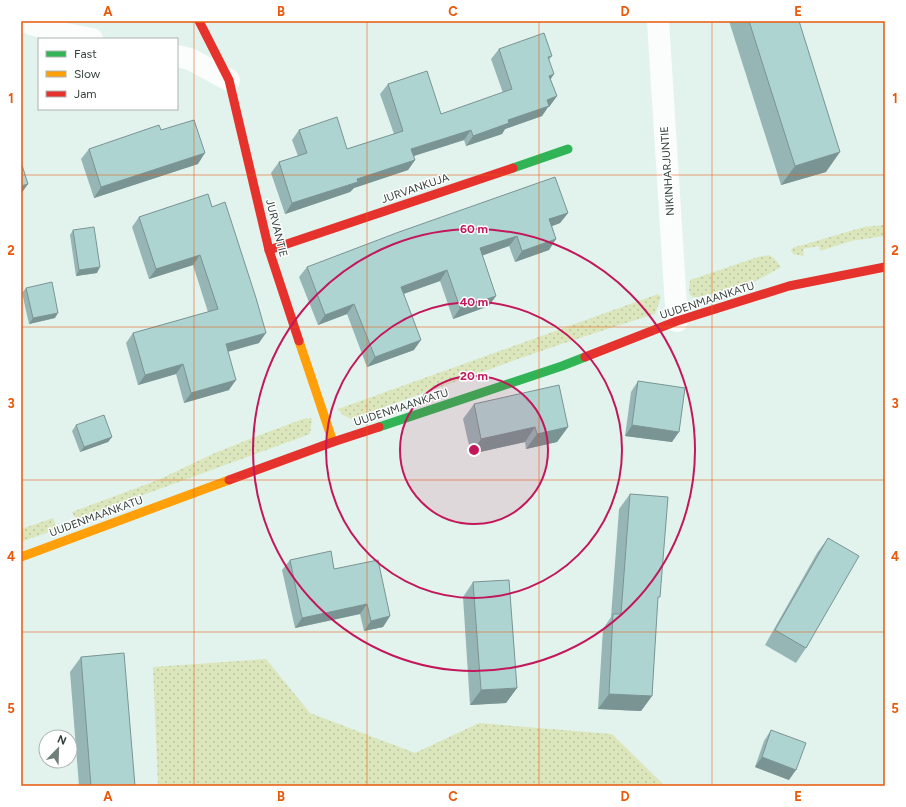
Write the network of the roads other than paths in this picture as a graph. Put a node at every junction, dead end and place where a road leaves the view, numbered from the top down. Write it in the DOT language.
graph roads {
  1 [pos="199,21"];
  2 [pos="658,21"];
  3 [pos="21,22"];
  4 [pos="87,38"];
  5 [pos="178,56"];
  6 [pos="229,80"];
  7 [pos="568,149"];
  8 [pos="269,250"];
  9 [pos="885,267"];
  10 [pos="677,321"];
  11 [pos="333,442"];
  12 [pos="21,557"];
  1 -- 6 [label="main road, JURVANTIE"];
  2 -- 10 [label="street, NIKINHARJUNTIE"];
  3 -- 4 [label="street"];
  5 -- 6 [label="street"];
  6 -- 8 [label="main road, JURVANTIE"];
  7 -- 8 [label="main road, JURVANKUJA"];
  8 -- 11 [label="main road, JURVANTIE"];
  9 -- 10 [label="main road, UUDENMAANKATU"];
  10 -- 11 [label="main road, UUDENMAANKATU"];
  11 -- 12 [label="main road, UUDENMAANKATU"];
}
